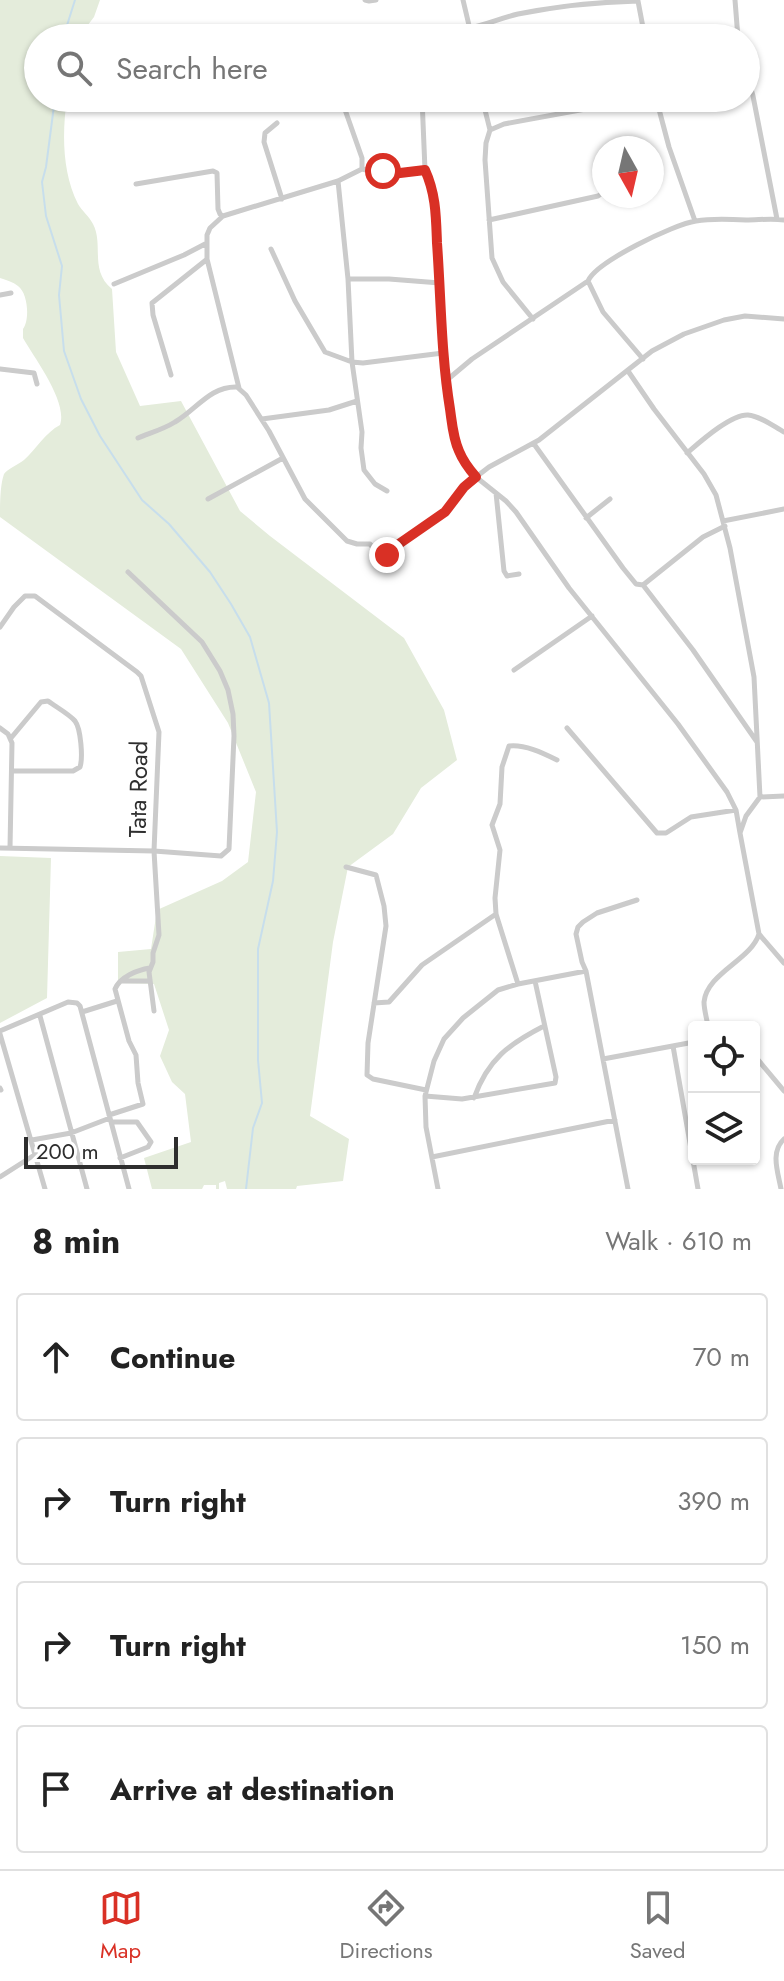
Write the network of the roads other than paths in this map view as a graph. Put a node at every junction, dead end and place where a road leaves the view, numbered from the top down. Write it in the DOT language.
graph roads {
  1 [pos="365,0"];
  2 [pos="376,0"];
  3 [pos="463,0"];
  4 [pos="638,0"];
  5 [pos="735,0"];
  6 [pos="469,24"];
  7 [pos="488,24"];
  8 [pos="642,24"];
  9 [pos="737,24"];
  10 [pos="346,112"];
  11 [pos="423,112"];
  12 [pos="486,112"];
  13 [pos="569,112"];
  14 [pos="660,112"];
  15 [pos="756,112"];
  16 [pos="277,123"];
  17 [pos="490,130"];
  18 [pos="362,169"];
  19 [pos="425,170"];
  20 [pos="338,181"];
  21 [pos="136,184"];
  22 [pos="592,197"];
  23 [pos="282,199"];
  24 [pos="223,216"];
  25 [pos="489,220"];
  26 [pos="780,220"];
  27 [pos="695,221"];
  28 [pos="207,243"];
  29 [pos="271,249"];
  30 [pos="207,259"];
  31 [pos="348,279"];
  32 [pos="588,281"];
  33 [pos="440,283"];
  34 [pos="114,284"];
  35 [pos="11,293"];
  36 [pos="0,295"];
  37 [pos="533,319"];
  38 [pos="784,319"];
  39 [pos="443,353"];
  40 [pos="643,359"];
  41 [pos="352,362"];
  42 [pos="0,369"];
  43 [pos="628,371"];
  44 [pos="171,375"];
  45 [pos="446,380"];
  46 [pos="37,384"];
  47 [pos="239,388"];
  48 [pos="357,401"];
  49 [pos="262,419"];
  50 [pos="784,432"];
  51 [pos="138,438"];
  52 [pos="534,444"];
  53 [pos="687,453"];
  54 [pos="283,458"];
  55 [pos="476,477"];
  56 [pos="387,491"];
  57 [pos="496,492"];
  58 [pos="208,499"];
  59 [pos="610,499"];
  60 [pos="784,509"];
  61 [pos="586,518"];
  62 [pos="724,524"];
  63 [pos="128,572"];
  64 [pos="519,574"];
  65 [pos="643,585"];
  66 [pos="592,616"];
  67 [pos="0,627"];
  68 [pos="514,670"];
  69 [pos="0,728"];
  70 [pos="567,728"];
  71 [pos="11,738"];
  72 [pos="757,743"];
  73 [pos="557,760"];
  74 [pos="13,771"];
  75 [pos="784,796"];
  76 [pos="760,797"];
  77 [pos="736,810"];
  78 [pos="740,833"];
  79 [pos="0,848"];
  80 [pos="10,848"];
  81 [pos="154,851"];
  82 [pos="346,867"];
  83 [pos="637,900"];
  84 [pos="496,914"];
  85 [pos="759,934"];
  86 [pos="784,963"];
  87 [pos="150,968"];
  88 [pos="586,971"];
  89 [pos="121,981"];
  90 [pos="149,981"];
  91 [pos="535,981"];
  92 [pos="518,984"];
  93 [pos="117,1001"];
  94 [pos="374,1003"];
  95 [pos="154,1011"];
  96 [pos="82,1012"];
  97 [pos="40,1016"];
  98 [pos="707,1021"];
  99 [pos="544,1026"];
  100 [pos="0,1033"];
  101 [pos="688,1043"];
  102 [pos="673,1046"];
  103 [pos="603,1059"];
  104 [pos="760,1062"];
  105 [pos="784,1091"];
  106 [pos="425,1093"];
  107 [pos="474,1098"];
  108 [pos="110,1118"];
  109 [pos="615,1120"];
  110 [pos="71,1133"];
  111 [pos="784,1139"];
  112 [pos="32,1140"];
  113 [pos="36,1154"];
  114 [pos="432,1157"];
  115 [pos="120,1158"];
  116 [pos="0,1177"];
  117 [pos="45,1189"];
  118 [pos="87,1189"];
  119 [pos="129,1189"];
  120 [pos="438,1189"];
  121 [pos="628,1189"];
  122 [pos="698,1189"];
  123 [pos="781,1189"];
  1 -- 2 [label="street"];
  3 -- 6 [label="street"];
  4 -- 7 [label="street"];
  4 -- 8 [label="street"];
  5 -- 9 [label="street"];
  10 -- 18 [label="street"];
  11 -- 19 [label="street"];
  12 -- 17 [label="street"];
  13 -- 17 [label="street"];
  14 -- 27 [label="street"];
  15 -- 26 [label="street"];
  16 -- 23 [label="street"];
  17 -- 25 [label="street"];
  18 -- 19 [label="street"];
  18 -- 20 [label="street"];
  19 -- 33 [label="street"];
  20 -- 23 [label="street"];
  20 -- 31 [label="street"];
  21 -- 24 [label="street"];
  22 -- 25 [label="street"];
  23 -- 24 [label="street"];
  24 -- 28 [label="street"];
  25 -- 37 [label="street"];
  26 -- 27 [label="street"];
  27 -- 32 [label="street"];
  28 -- 30 [label="street"];
  28 -- 34 [label="street"];
  29 -- 41 [label="street"];
  30 -- 44 [label="street"];
  30 -- 47 [label="street"];
  31 -- 33 [label="street"];
  31 -- 41 [label="street"];
  32 -- 37 [label="street"];
  32 -- 40 [label="street"];
  33 -- 39 [label="street"];
  35 -- 36 [label="street"];
  37 -- 45 [label="street"];
  38 -- 40 [label="street"];
  39 -- 41 [label="street"];
  39 -- 45 [label="street"];
  40 -- 43 [label="street"];
  41 -- 48 [label="street"];
  42 -- 46 [label="street"];
  43 -- 52 [label="street"];
  43 -- 53 [label="street"];
  45 -- 55 [label="street"];
  47 -- 49 [label="street"];
  47 -- 51 [label="street"];
  48 -- 49 [label="street"];
  48 -- 56 [label="street"];
  49 -- 54 [label="street"];
  50 -- 53 [label="street"];
  52 -- 55 [label="street"];
  52 -- 61 [label="street"];
  53 -- 62 [label="street"];
  54 -- 55 [label="street"];
  54 -- 58 [label="street"];
  55 -- 57 [label="street"];
  57 -- 64 [label="street"];
  57 -- 66 [label="street"];
  59 -- 61 [label="street"];
  60 -- 62 [label="street"];
  61 -- 65 [label="street"];
  62 -- 65 [label="street"];
  62 -- 72 [label="street"];
  63 -- 81 [label="street"];
  65 -- 72 [label="street"];
  66 -- 68 [label="street"];
  66 -- 77 [label="street"];
  67 -- 81 [label="street, Tata Road"];
  69 -- 71 [label="street"];
  70 -- 77 [label="street"];
  71 -- 74 [label="street"];
  71 -- 74 [label="street"];
  72 -- 76 [label="street"];
  73 -- 84 [label="street"];
  74 -- 80 [label="street"];
  75 -- 76 [label="street"];
  76 -- 78 [label="street"];
  77 -- 78 [label="street"];
  78 -- 85 [label="street"];
  79 -- 80 [label="street"];
  80 -- 81 [label="street"];
  81 -- 87 [label="street, Tata Road"];
  82 -- 94 [label="street"];
  83 -- 88 [label="street"];
  84 -- 92 [label="street"];
  84 -- 94 [label="street"];
  85 -- 86 [label="street"];
  85 -- 98 [label="street"];
  87 -- 89 [label="street"];
  87 -- 90 [label="street, Tata Road"];
  88 -- 91 [label="street"];
  88 -- 103 [label="street"];
  89 -- 90 [label="street"];
  89 -- 93 [label="street"];
  90 -- 95 [label="street, Tata Road"];
  91 -- 92 [label="street"];
  91 -- 99 [label="street"];
  92 -- 106 [label="street"];
  93 -- 96 [label="street"];
  93 -- 108 [label="street"];
  94 -- 106 [label="street"];
  96 -- 97 [label="street"];
  96 -- 108 [label="street"];
  97 -- 100 [label="street"];
  97 -- 110 [label="street"];
  99 -- 107 [label="street"];
  99 -- 107 [label="street"];
  100 -- 112 [label="street"];
  101 -- 102 [label="street"];
  102 -- 103 [label="street"];
  102 -- 122 [label="street"];
  103 -- 109 [label="street"];
  104 -- 105 [label="street"];
  106 -- 107 [label="street"];
  106 -- 114 [label="street"];
  108 -- 110 [label="street"];
  108 -- 115 [label="street"];
  108 -- 115 [label="street"];
  109 -- 114 [label="street"];
  109 -- 121 [label="street"];
  110 -- 112 [label="street"];
  110 -- 118 [label="street"];
  111 -- 123 [label="street"];
  112 -- 113 [label="street"];
  113 -- 116 [label="street"];
  113 -- 117 [label="street"];
  114 -- 120 [label="street"];
  115 -- 119 [label="street"];
}
